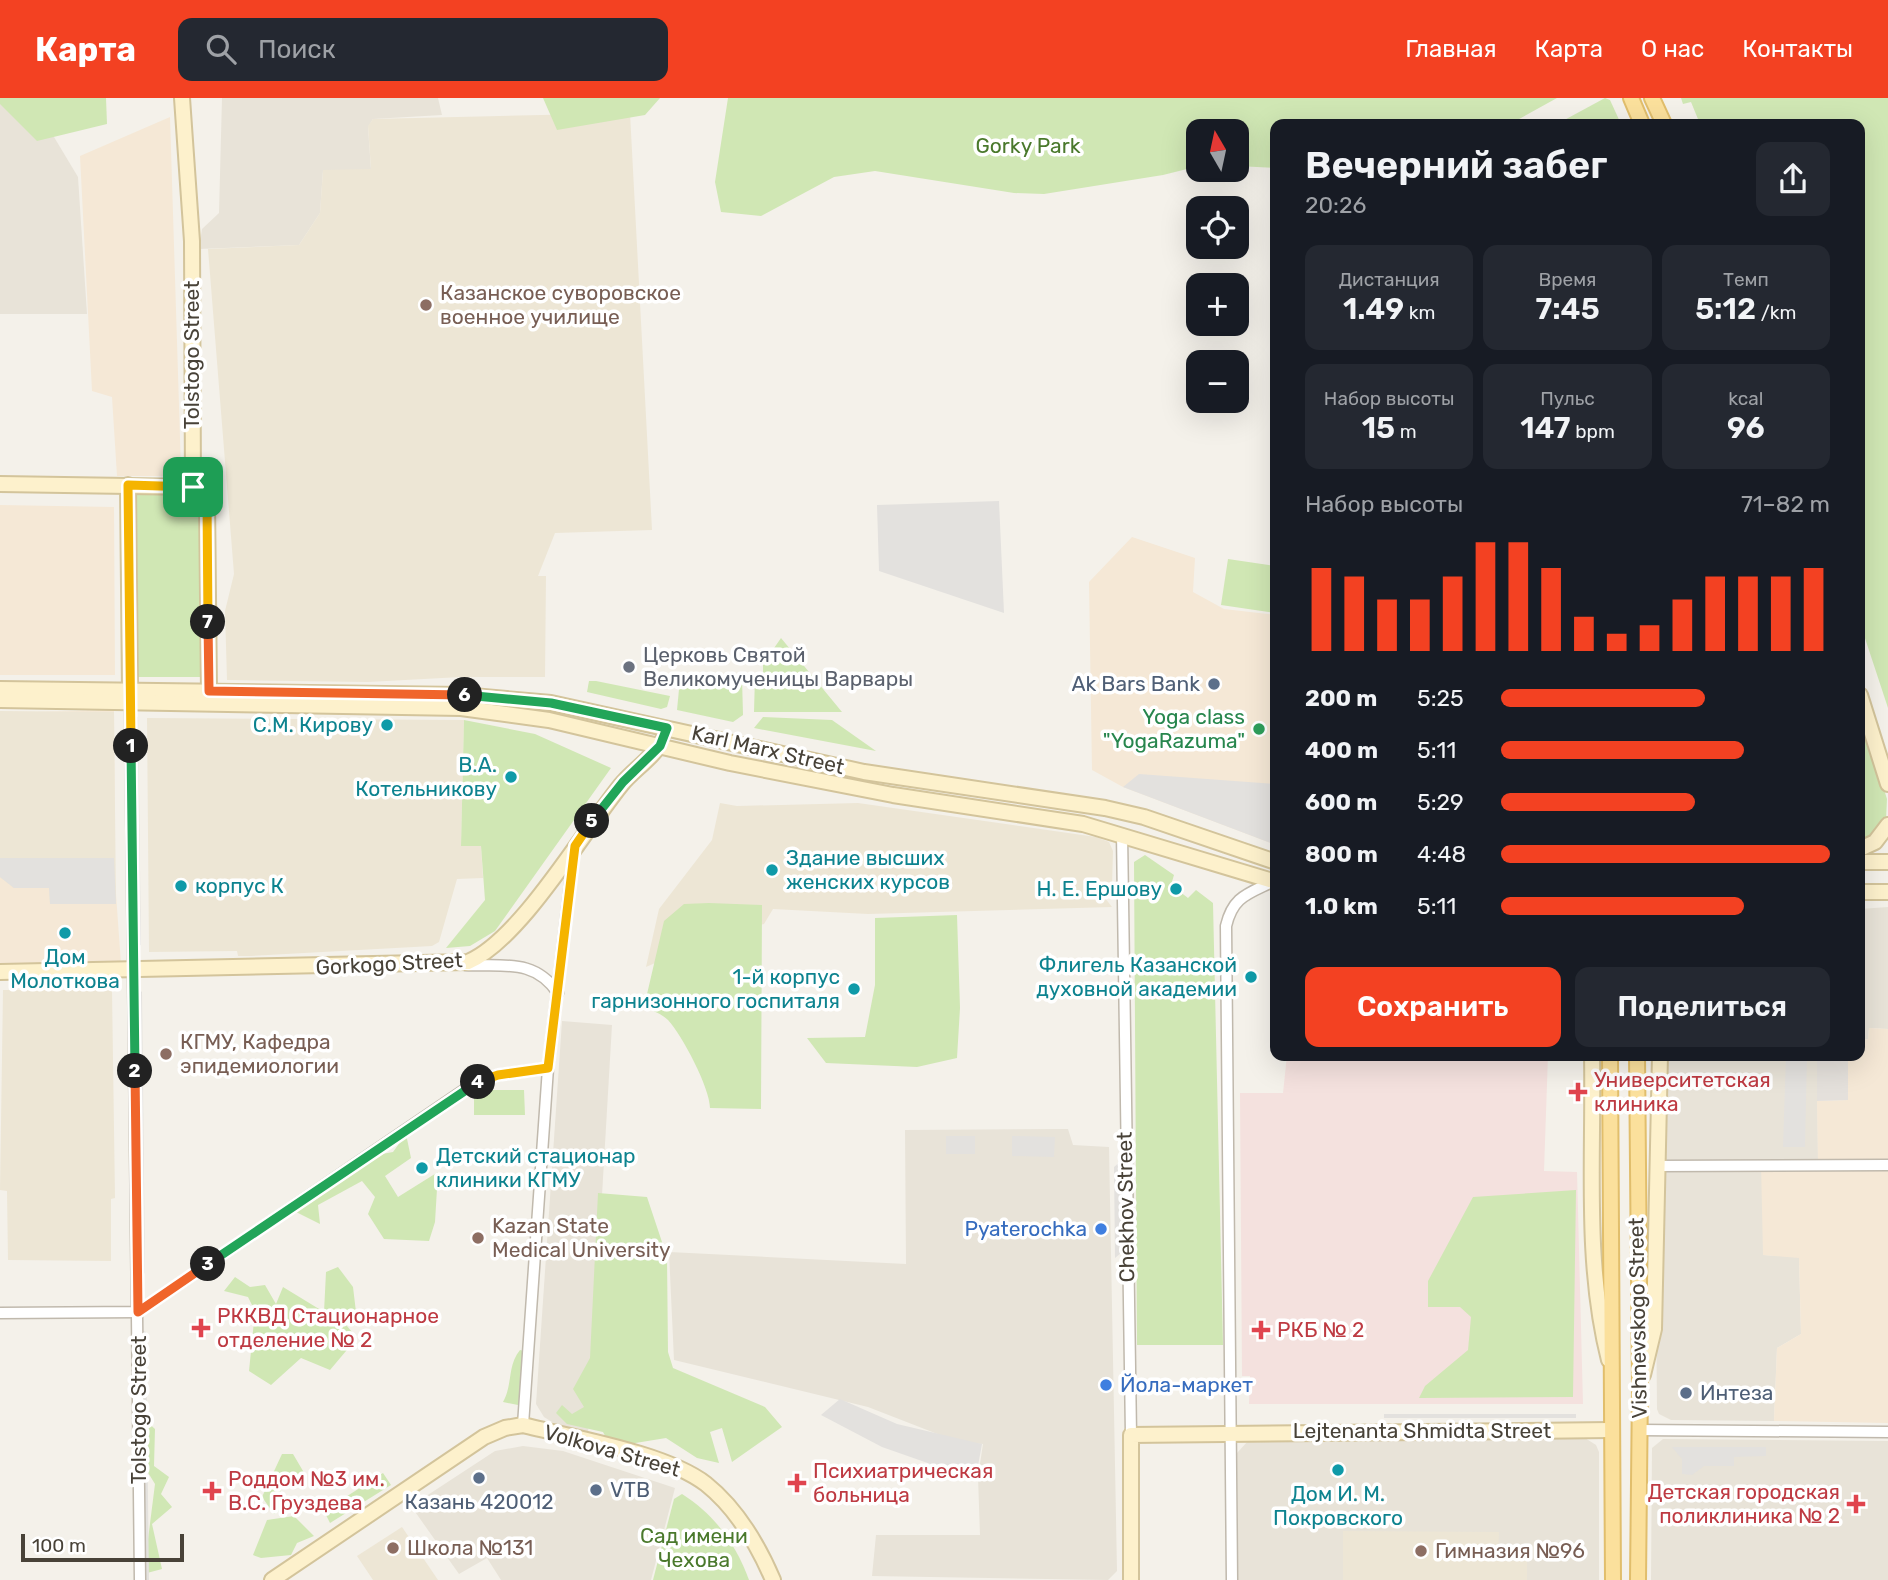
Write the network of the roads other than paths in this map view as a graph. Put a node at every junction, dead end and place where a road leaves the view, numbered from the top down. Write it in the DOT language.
graph roads {
  1 [pos="182,98"];
  2 [pos="1631,98"];
  3 [pos="1651,98"];
  4 [pos="1640,119"];
  5 [pos="1662,119"];
  6 [pos="0,484"];
  7 [pos="128,485"];
  8 [pos="193,487"];
  9 [pos="0,689"];
  10 [pos="209,691"];
  11 [pos="130,696"];
  12 [pos="1865,699"];
  13 [pos="0,701"];
  14 [pos="1865,711"];
  15 [pos="667,728"];
  16 [pos="660,746"];
  17 [pos="1888,772"];
  18 [pos="1888,784"];
  19 [pos="1888,825"];
  20 [pos="1122,834"];
  21 [pos="575,846"];
  22 [pos="1865,847"];
  23 [pos="1270,860"];
  24 [pos="1888,862"];
  25 [pos="1865,863"];
  26 [pos="1270,880"];
  27 [pos="1270,884"];
  28 [pos="1865,892"];
  29 [pos="1888,892"];
  30 [pos="458,965"];
  31 [pos="133,970"];
  32 [pos="0,972"];
  33 [pos="558,993"];
  34 [pos="1592,1061"];
  35 [pos="1609,1061"];
  36 [pos="1637,1061"];
  37 [pos="1660,1061"];
  38 [pos="548,1068"];
  39 [pos="1888,1165"];
  40 [pos="1657,1166"];
  41 [pos="138,1312"];
  42 [pos="0,1313"];
  43 [pos="1610,1366"];
  44 [pos="1640,1386"];
  45 [pos="523,1425"];
  46 [pos="1611,1430"];
  47 [pos="1640,1430"];
  48 [pos="1888,1432"];
  49 [pos="1233,1433"];
  50 [pos="1130,1434"];
  51 [pos="140,1580"];
  52 [pos="272,1580"];
  53 [pos="773,1580"];
  54 [pos="1131,1580"];
  55 [pos="1232,1580"];
  56 [pos="1613,1580"];
  57 [pos="1638,1580"];
  1 -- 8 [label="main road, Tolstogo Street"];
  2 -- 4 [label="main road"];
  3 -- 5 [label="main road"];
  6 -- 7 [label="main road"];
  7 -- 8 [label="main road"];
  7 -- 11 [label="main road, Tolstogo Street"];
  8 -- 10 [label="main road, Tolstogo Street"];
  9 -- 11 [label="main road, Karl Marx Street"];
  10 -- 11 [label="main road, Karl Marx Street"];
  10 -- 15 [label="main road, Karl Marx Street"];
  11 -- 13 [label="main road, Karl Marx Street"];
  11 -- 16 [label="main road, Karl Marx Street"];
  11 -- 31 [label="street, Tolstogo Street"];
  12 -- 17 [label="main road"];
  14 -- 18 [label="main road"];
  15 -- 16 [label="main road, Gorkogo Street"];
  15 -- 23 [label="main road, Karl Marx Street"];
  16 -- 20 [label="main road, Karl Marx Street"];
  16 -- 21 [label="main road, Gorkogo Street"];
  19 -- 22 [label="main road"];
  20 -- 26 [label="main road, Karl Marx Street"];
  20 -- 50 [label="street, Chekhov Street"];
  21 -- 30 [label="main road, Gorkogo Street"];
  21 -- 33 [label="street"];
  24 -- 25 [label="main road"];
  27 -- 49 [label="street"];
  28 -- 29 [label="main road"];
  30 -- 31 [label="main road, Gorkogo Street"];
  30 -- 33 [label="street"];
  31 -- 32 [label="main road, Gorkogo Street"];
  31 -- 41 [label="street, Tolstogo Street"];
  33 -- 38 [label="street"];
  34 -- 43 [label="main road"];
  35 -- 43 [label="main road, Vishnevskogo Street"];
  36 -- 44 [label="main road, Vishnevskogo Street"];
  37 -- 40 [label="main road"];
  38 -- 41 [label="street"];
  38 -- 45 [label="street"];
  39 -- 40 [label="street"];
  40 -- 44 [label="main road"];
  41 -- 42 [label="street"];
  41 -- 51 [label="street, Tolstogo Street"];
  43 -- 46 [label="main road, Vishnevskogo Street"];
  44 -- 47 [label="main road, Vishnevskogo Street"];
  45 -- 52 [label="main road"];
  45 -- 53 [label="main road, Volkova Street"];
  46 -- 49 [label="main road, Lejtenanta Shmidta Street"];
  46 -- 56 [label="main road, Vishnevskogo Street"];
  47 -- 48 [label="street"];
  47 -- 57 [label="main road, Vishnevskogo Street"];
  49 -- 50 [label="main road, Lejtenanta Shmidta Street"];
  49 -- 55 [label="street"];
  50 -- 54 [label="main road, Chekhov Street"];
}
